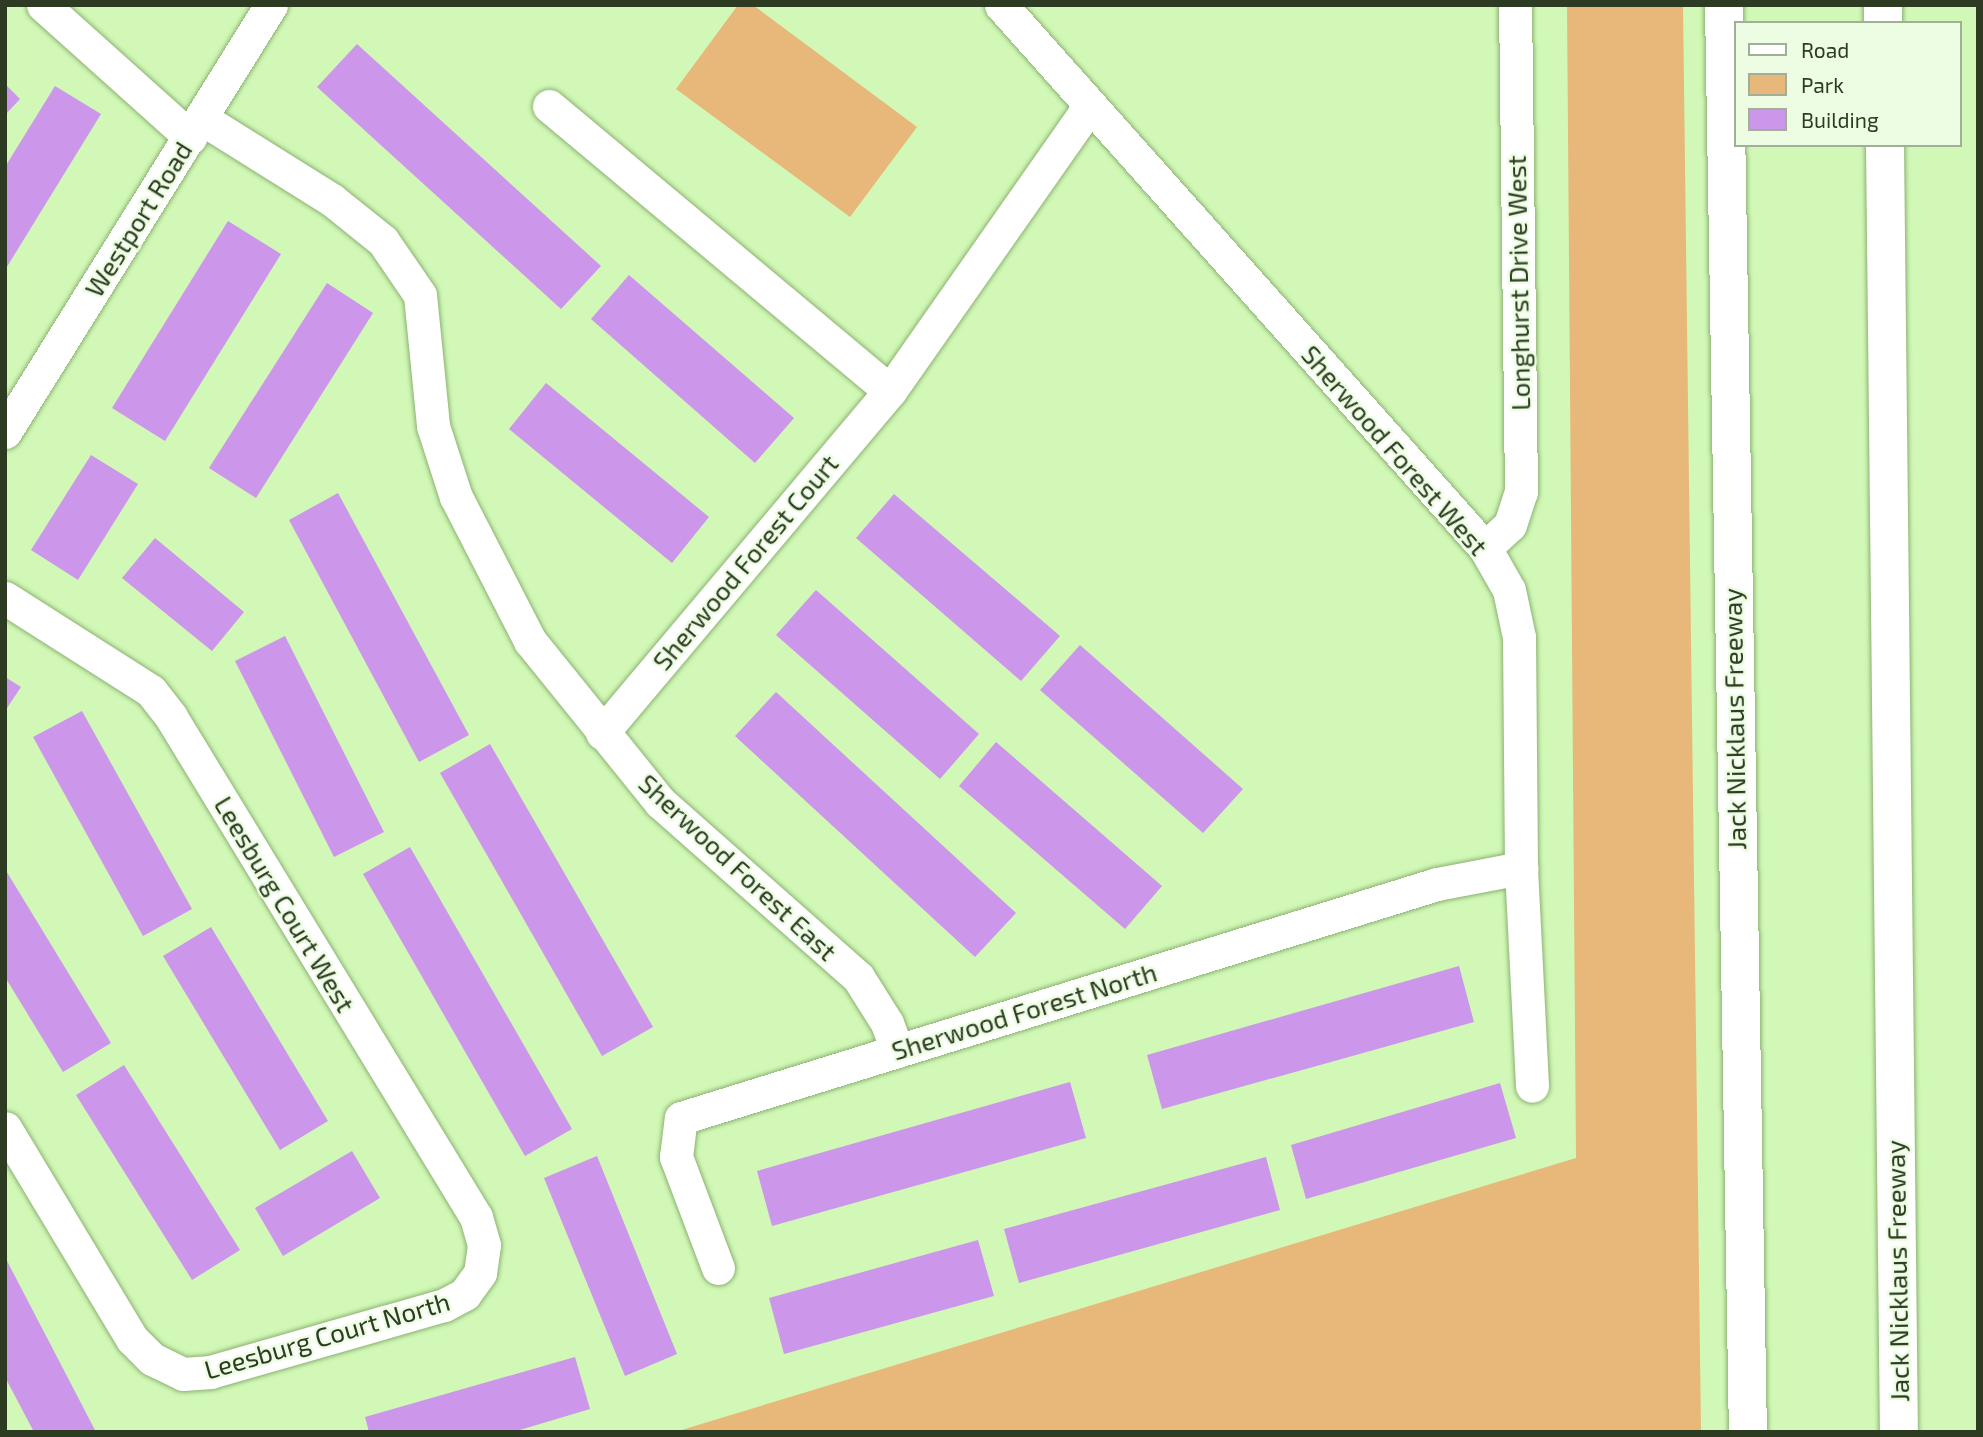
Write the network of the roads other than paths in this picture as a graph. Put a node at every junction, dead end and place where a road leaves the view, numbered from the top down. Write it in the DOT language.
graph roads {
  1 [pos="43,5"];
  2 [pos="271,5"];
  3 [pos="1002,5"];
  4 [pos="1515,5"];
  5 [pos="1724,5"];
  6 [pos="1090,105"];
  7 [pos="550,106"];
  8 [pos="195,128"];
  9 [pos="1885,147"];
  10 [pos="890,391"];
  11 [pos="8,423"];
  12 [pos="1485,548"];
  13 [pos="5,598"];
  14 [pos="601,733"];
  15 [pos="1521,869"];
  16 [pos="897,1051"];
  17 [pos="1532,1086"];
  18 [pos="5,1128"];
  19 [pos="1897,1257"];
  20 [pos="718,1268"];
  21 [pos="480,1273"];
  22 [pos="1748,1432"];
  23 [pos="1899,1432"];
  24 [pos="1907,1432"];
  1 -- 8 [label="street, Sherwood Forest East"];
  2 -- 8 [label="street, Westport Road"];
  3 -- 6 [label="street, Sherwood Forest West"];
  4 -- 12 [label="street, Longhurst Drive West"];
  5 -- 22 [label="highway, Jack Nicklaus Freeway"];
  6 -- 10 [label="street, Sherwood Forest Court"];
  6 -- 12 [label="street, Sherwood Forest West"];
  7 -- 10 [label="street"];
  8 -- 11 [label="street, Westport Road"];
  8 -- 14 [label="street, Sherwood Forest East"];
  9 -- 19 [label="highway, Jack Nicklaus Freeway"];
  10 -- 14 [label="street, Sherwood Forest Court"];
  12 -- 15 [label="street, Sherwood Forest West"];
  13 -- 21 [label="street, Leesburg Court West"];
  14 -- 16 [label="street, Sherwood Forest East"];
  15 -- 16 [label="street, Sherwood Forest North"];
  15 -- 17 [label="street, Sherwood Forest West"];
  16 -- 20 [label="street, Sherwood Forest North"];
  18 -- 21 [label="street, Leesburg Court North"];
  19 -- 23 [label="highway, Jack Nicklaus Freeway"];
  19 -- 24 [label="highway"];
}
